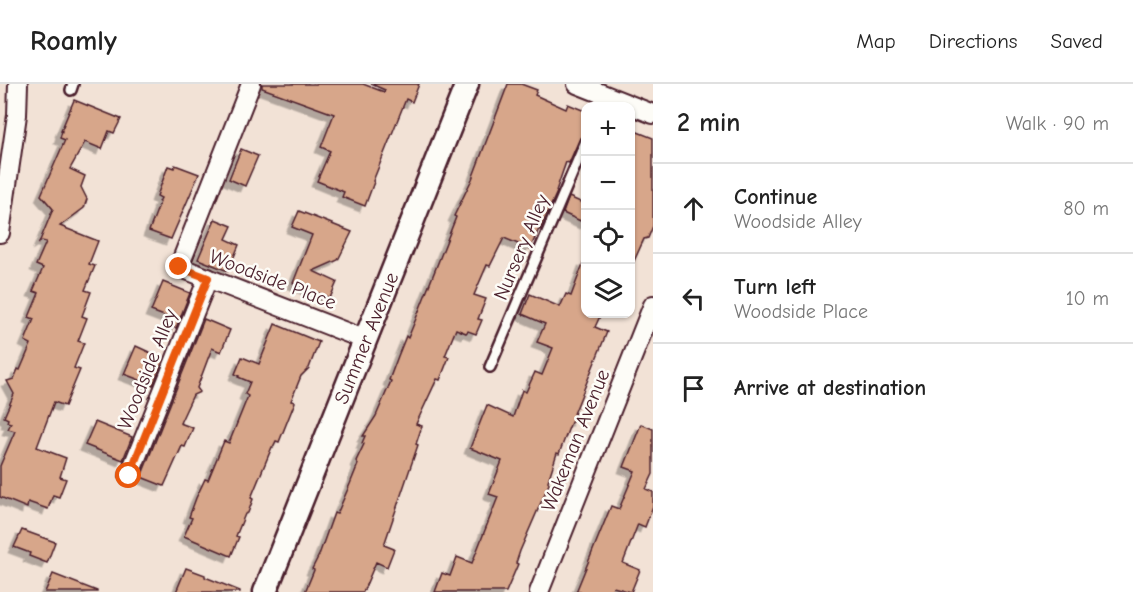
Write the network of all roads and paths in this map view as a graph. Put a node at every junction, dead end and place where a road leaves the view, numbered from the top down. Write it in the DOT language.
graph roads {
  1 [pos="18,84"];
  2 [pos="251,84"];
  3 [pos="467,84"];
  4 [pos="577,84"];
  5 [pos="602,101"];
  6 [pos="653,114"];
  7 [pos="581,151"];
  8 [pos="0,233"];
  9 [pos="208,278"];
  10 [pos="653,305"];
  11 [pos="366,340"];
  12 [pos="490,367"];
  13 [pos="129,476"];
  14 [pos="265,592"];
  15 [pos="539,592"];
  1 -- 8 [label="street"];
  2 -- 9 [label="street, Woodside Place"];
  3 -- 11 [label="street, Summer Avenue"];
  4 -- 5 [label="street"];
  5 -- 6 [label="street"];
  7 -- 12 [label="lane, Nursery Alley"];
  9 -- 11 [label="street, Woodside Place"];
  9 -- 13 [label="street, Woodside Alley"];
  10 -- 15 [label="street, Wakeman Avenue"];
  11 -- 14 [label="street, Summer Avenue"];
}
